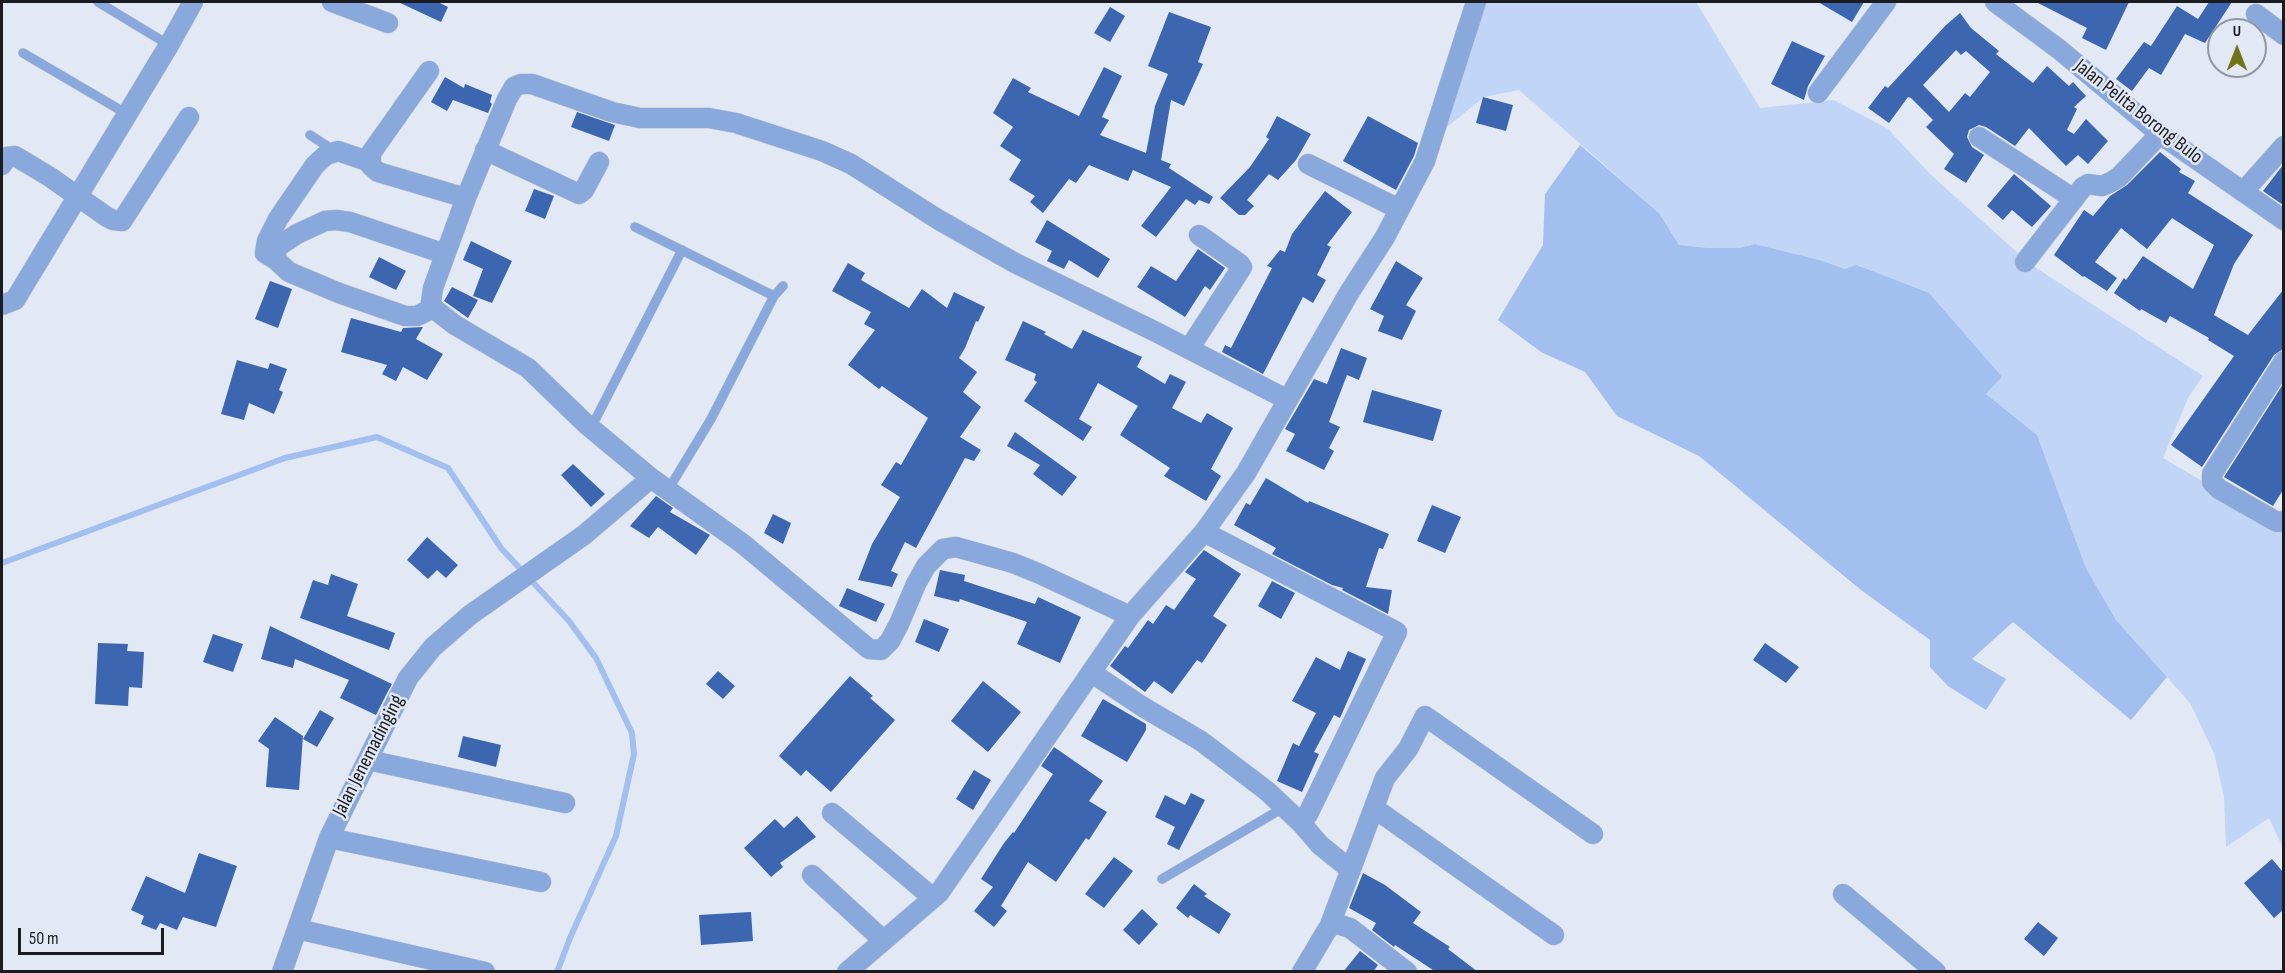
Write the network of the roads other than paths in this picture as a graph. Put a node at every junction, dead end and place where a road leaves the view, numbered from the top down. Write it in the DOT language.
graph roads {
  1 [pos="98,2"];
  2 [pos="193,2"];
  3 [pos="332,2"];
  4 [pos="1476,2"];
  5 [pos="1886,2"];
  6 [pos="1995,2"];
  7 [pos="2256,14"];
  8 [pos="388,24"];
  9 [pos="2283,35"];
  10 [pos="169,45"];
  11 [pos="23,53"];
  12 [pos="429,71"];
  13 [pos="1818,93"];
  14 [pos="128,114"];
  15 [pos="189,117"];
  16 [pos="2160,134"];
  17 [pos="310,135"];
  18 [pos="1979,137"];
  19 [pos="2283,146"];
  20 [pos="485,150"];
  21 [pos="331,152"];
  22 [pos="370,162"];
  23 [pos="599,162"];
  24 [pos="1308,164"];
  25 [pos="2,165"];
  26 [pos="2243,192"];
  27 [pos="78,197"];
  28 [pos="466,198"];
  29 [pos="2074,199"];
  30 [pos="1399,209"];
  31 [pos="2283,220"];
  32 [pos="635,227"];
  33 [pos="1199,234"];
  34 [pos="682,250"];
  35 [pos="444,254"];
  36 [pos="275,259"];
  37 [pos="2025,262"];
  38 [pos="783,286"];
  39 [pos="774,296"];
  40 [pos="2,305"];
  41 [pos="432,308"];
  42 [pos="1189,349"];
  43 [pos="2283,361"];
  44 [pos="1288,400"];
  45 [pos="591,428"];
  46 [pos="651,478"];
  47 [pos="668,490"];
  48 [pos="2283,520"];
  49 [pos="1204,532"];
  50 [pos="1130,616"];
  51 [pos="1092,673"];
  52 [pos="368,760"];
  53 [pos="565,803"];
  54 [pos="1283,808"];
  55 [pos="1374,808"];
  56 [pos="832,813"];
  57 [pos="1301,823"];
  58 [pos="1593,834"];
  59 [pos="328,838"];
  60 [pos="1351,870"];
  61 [pos="812,875"];
  62 [pos="1162,879"];
  63 [pos="541,882"];
  64 [pos="1843,894"];
  65 [pos="933,898"];
  66 [pos="1330,925"];
  67 [pos="297,929"];
  68 [pos="1554,936"];
  69 [pos="883,940"];
  70 [pos="282,972"];
  71 [pos="484,972"];
  72 [pos="847,972"];
  73 [pos="1302,972"];
  74 [pos="1407,972"];
  75 [pos="1935,972"];
  1 -- 10 [label="lane"];
  2 -- 10 [label="street"];
  3 -- 8 [label="street"];
  4 -- 30 [label="street"];
  5 -- 13 [label="street"];
  6 -- 16 [label="street, Jalan Pelita Borong Bulo"];
  7 -- 9 [label="street"];
  10 -- 14 [label="street"];
  11 -- 14 [label="lane"];
  12 -- 22 [label="street"];
  14 -- 27 [label="street"];
  15 -- 27 [label="street"];
  16 -- 26 [label="street, Jalan Pelita Borong Bulo"];
  16 -- 29 [label="street"];
  17 -- 21 [label="lane"];
  18 -- 29 [label="street"];
  19 -- 26 [label="street"];
  20 -- 23 [label="street"];
  20 -- 28 [label="street"];
  20 -- 42 [label="street"];
  21 -- 22 [label="street"];
  21 -- 36 [label="street"];
  22 -- 28 [label="street"];
  24 -- 30 [label="street"];
  25 -- 27 [label="street"];
  26 -- 31 [label="street, Jalan Pelita Borong Bulo"];
  27 -- 40 [label="street"];
  28 -- 35 [label="street"];
  29 -- 37 [label="street"];
  30 -- 44 [label="street"];
  32 -- 34 [label="lane"];
  33 -- 42 [label="street"];
  34 -- 39 [label="lane"];
  34 -- 45 [label="lane"];
  35 -- 36 [label="street"];
  35 -- 41 [label="street"];
  36 -- 41 [label="street"];
  38 -- 39 [label="lane"];
  39 -- 47 [label="lane"];
  41 -- 45 [label="street"];
  42 -- 44 [label="street"];
  43 -- 48 [label="street"];
  44 -- 49 [label="street"];
  45 -- 46 [label="street"];
  46 -- 47 [label="street"];
  46 -- 52 [label="street, Jalan Jenemadinging"];
  47 -- 50 [label="street"];
  49 -- 50 [label="street"];
  49 -- 57 [label="street"];
  50 -- 51 [label="street"];
  51 -- 54 [label="street"];
  51 -- 65 [label="street"];
  52 -- 53 [label="street"];
  52 -- 59 [label="street, Jalan Jenemadinging"];
  54 -- 57 [label="street"];
  54 -- 62 [label="lane"];
  55 -- 58 [label="street"];
  55 -- 60 [label="street"];
  55 -- 68 [label="street"];
  56 -- 65 [label="street"];
  57 -- 60 [label="street"];
  59 -- 63 [label="street"];
  59 -- 67 [label="street, Jalan Jenemadinging"];
  60 -- 66 [label="street"];
  61 -- 69 [label="street"];
  64 -- 75 [label="street"];
  65 -- 69 [label="street"];
  66 -- 73 [label="street"];
  66 -- 74 [label="street"];
  67 -- 70 [label="street, Jalan Jenemadinging"];
  67 -- 71 [label="street"];
  69 -- 72 [label="street"];
}
